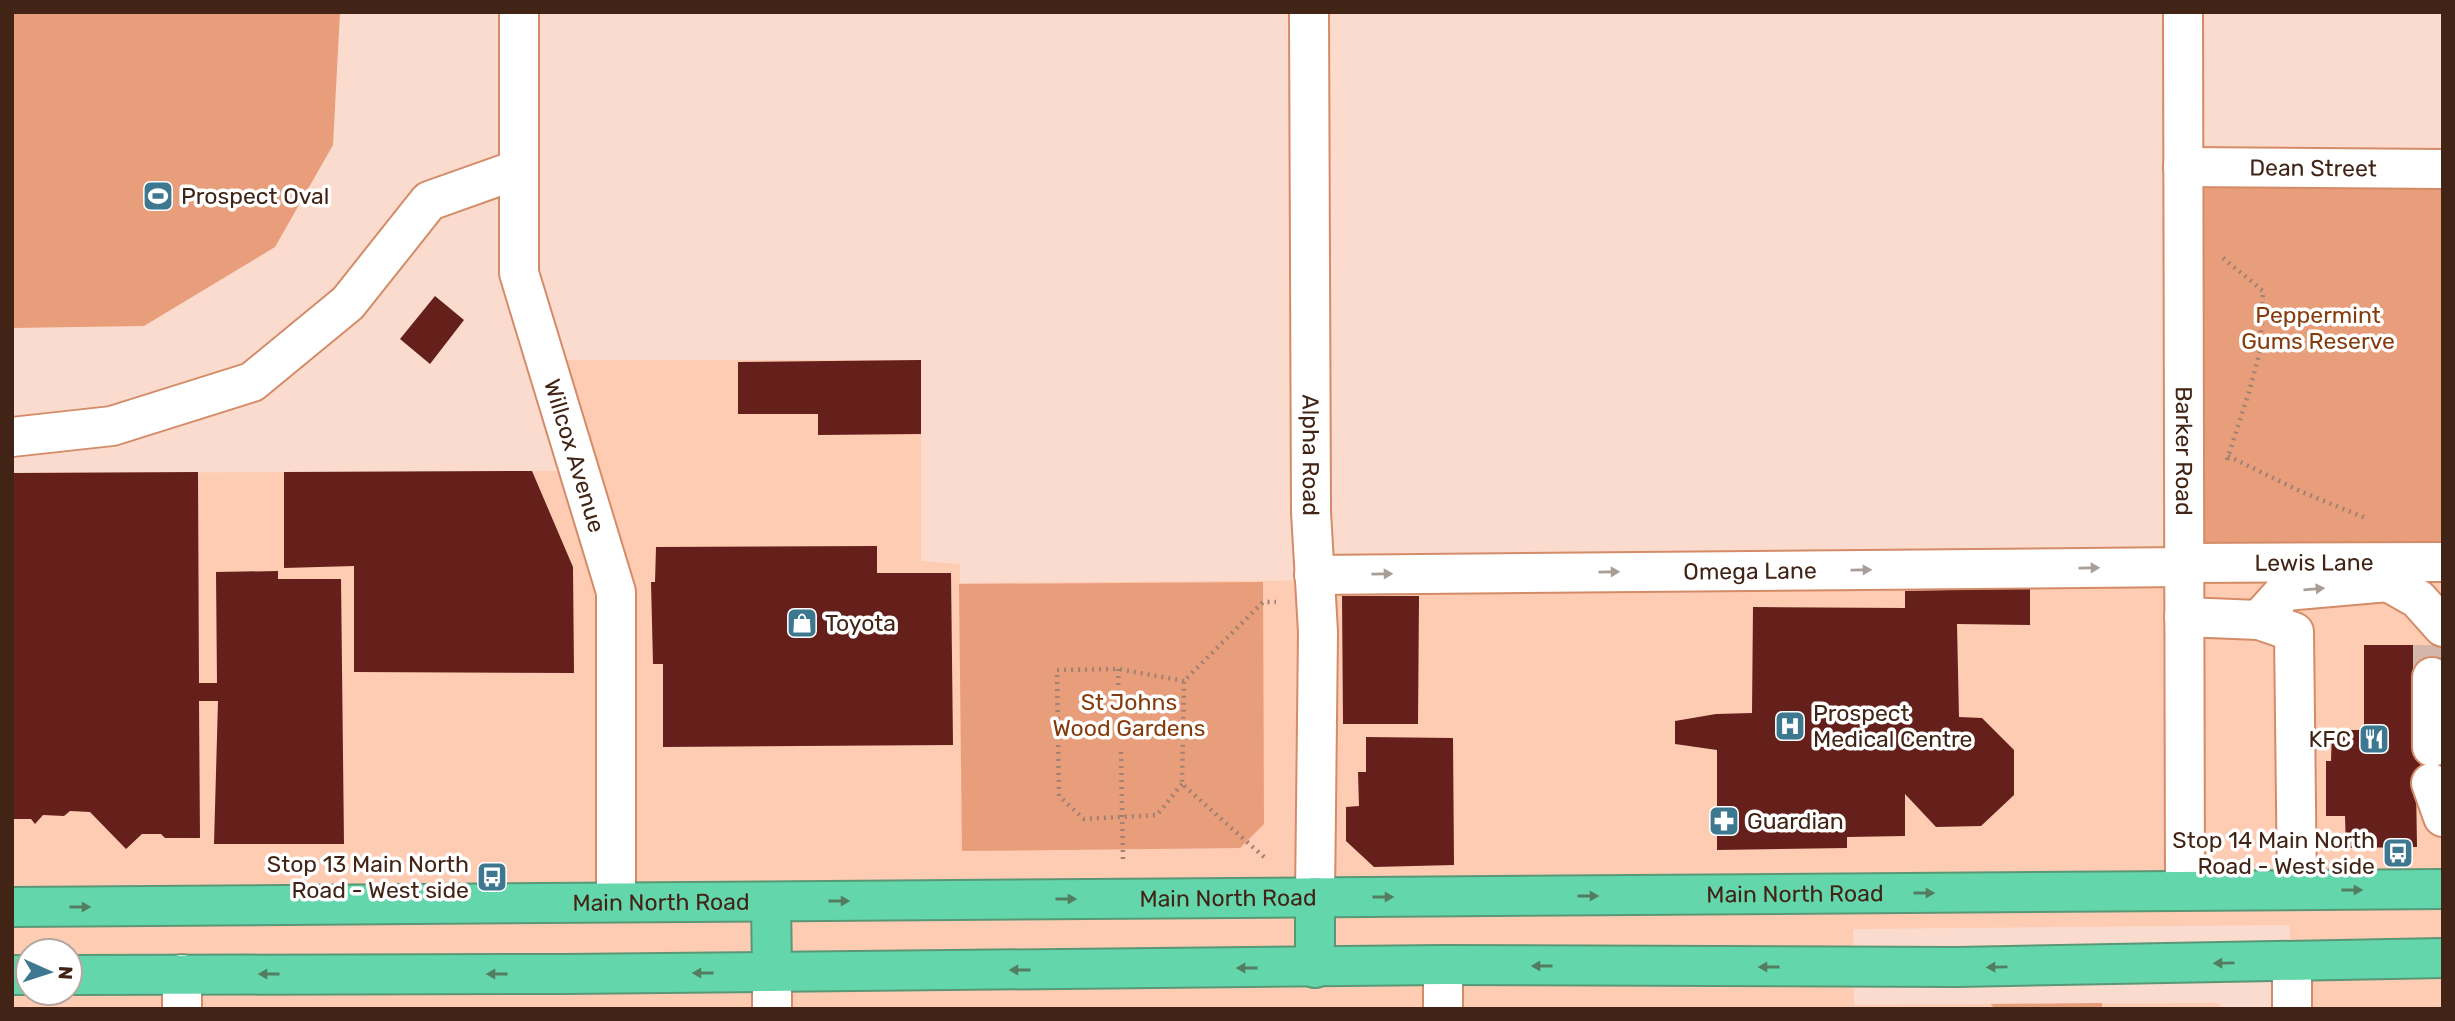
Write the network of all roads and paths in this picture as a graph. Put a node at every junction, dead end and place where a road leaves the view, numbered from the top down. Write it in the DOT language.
graph roads {
  1 [pos="519,12"];
  2 [pos="1309,12"];
  3 [pos="2183,12"];
  4 [pos="2183,167"];
  5 [pos="2443,169"];
  6 [pos="519,170"];
  7 [pos="2184,248"];
  8 [pos="12,437"];
  9 [pos="2228,456"];
  10 [pos="2184,506"];
  11 [pos="2371,520"];
  12 [pos="2443,562"];
  13 [pos="2184,565"];
  14 [pos="1315,588"];
  15 [pos="2184,617"];
  16 [pos="2259,620"];
  17 [pos="2436,649"];
  18 [pos="1118,669"];
  19 [pos="1184,681"];
  20 [pos="1119,729"];
  21 [pos="1121,752"];
  22 [pos="2435,782"];
  23 [pos="1182,784"];
  24 [pos="1121,817"];
  25 [pos="1273,864"];
  26 [pos="2443,889"];
  27 [pos="2297,890"];
  28 [pos="2185,891"];
  29 [pos="1315,897"];
  30 [pos="1124,899"];
  31 [pos="616,902"];
  32 [pos="771,902"];
  33 [pos="12,907"];
  34 [pos="2443,958"];
  35 [pos="2292,961"];
  36 [pos="1443,965"];
  37 [pos="1315,968"];
  38 [pos="84,977"];
  39 [pos="772,990"];
  40 [pos="182,991"];
  41 [pos="1443,1009"];
  42 [pos="2292,1009"];
  1 -- 6 [label="street, Willcox Avenue"];
  2 -- 14 [label="street, Alpha Road"];
  3 -- 4 [label="street, Barker Road"];
  4 -- 5 [label="street, Dean Street"];
  4 -- 7 [label="street, Barker Road"];
  6 -- 8 [label="street"];
  6 -- 31 [label="street, Willcox Avenue"];
  7 -- 9 [label="path"];
  7 -- 10 [label="street, Barker Road"];
  9 -- 10 [label="path"];
  9 -- 11 [label="path"];
  10 -- 13 [label="street, Barker Road"];
  12 -- 13 [label="street, Lewis Lane"];
  14 -- 13 [label="street, Omega Lane, one-way"];
  13 -- 15 [label="street, Barker Road"];
  14 -- 19 [label="path"];
  14 -- 29 [label="street, Alpha Road"];
  15 -- 16 [label="street"];
  15 -- 28 [label="street, Barker Road"];
  16 -- 17 [label="street, one-way"];
  16 -- 27 [label="street"];
  17 -- 22 [label="street"];
  18 -- 19 [label="path"];
  18 -- 20 [label="path"];
  18 -- 24 [label="path"];
  19 -- 23 [label="path"];
  21 -- 24 [label="path"];
  23 -- 24 [label="path"];
  23 -- 25 [label="path"];
  24 -- 30 [label="path"];
  27 -- 26 [label="highway, Main North Road, one-way"];
  27 -- 28 [label="highway, Main North Road"];
  29 -- 28 [label="highway, Main North Road, one-way"];
  29 -- 30 [label="highway, Main North Road"];
  29 -- 37 [label="highway"];
  32 -- 30 [label="highway, Main North Road, one-way"];
  31 -- 32 [label="highway, Main North Road"];
  33 -- 31 [label="highway, Main North Road, one-way"];
  32 -- 39 [label="highway"];
  34 -- 35 [label="highway"];
  35 -- 36 [label="highway, one-way"];
  35 -- 42 [label="street"];
  36 -- 37 [label="highway"];
  36 -- 41 [label="street"];
  37 -- 39 [label="highway, one-way"];
  38 -- 40 [label="highway"];
  39 -- 40 [label="highway, one-way"];
}
